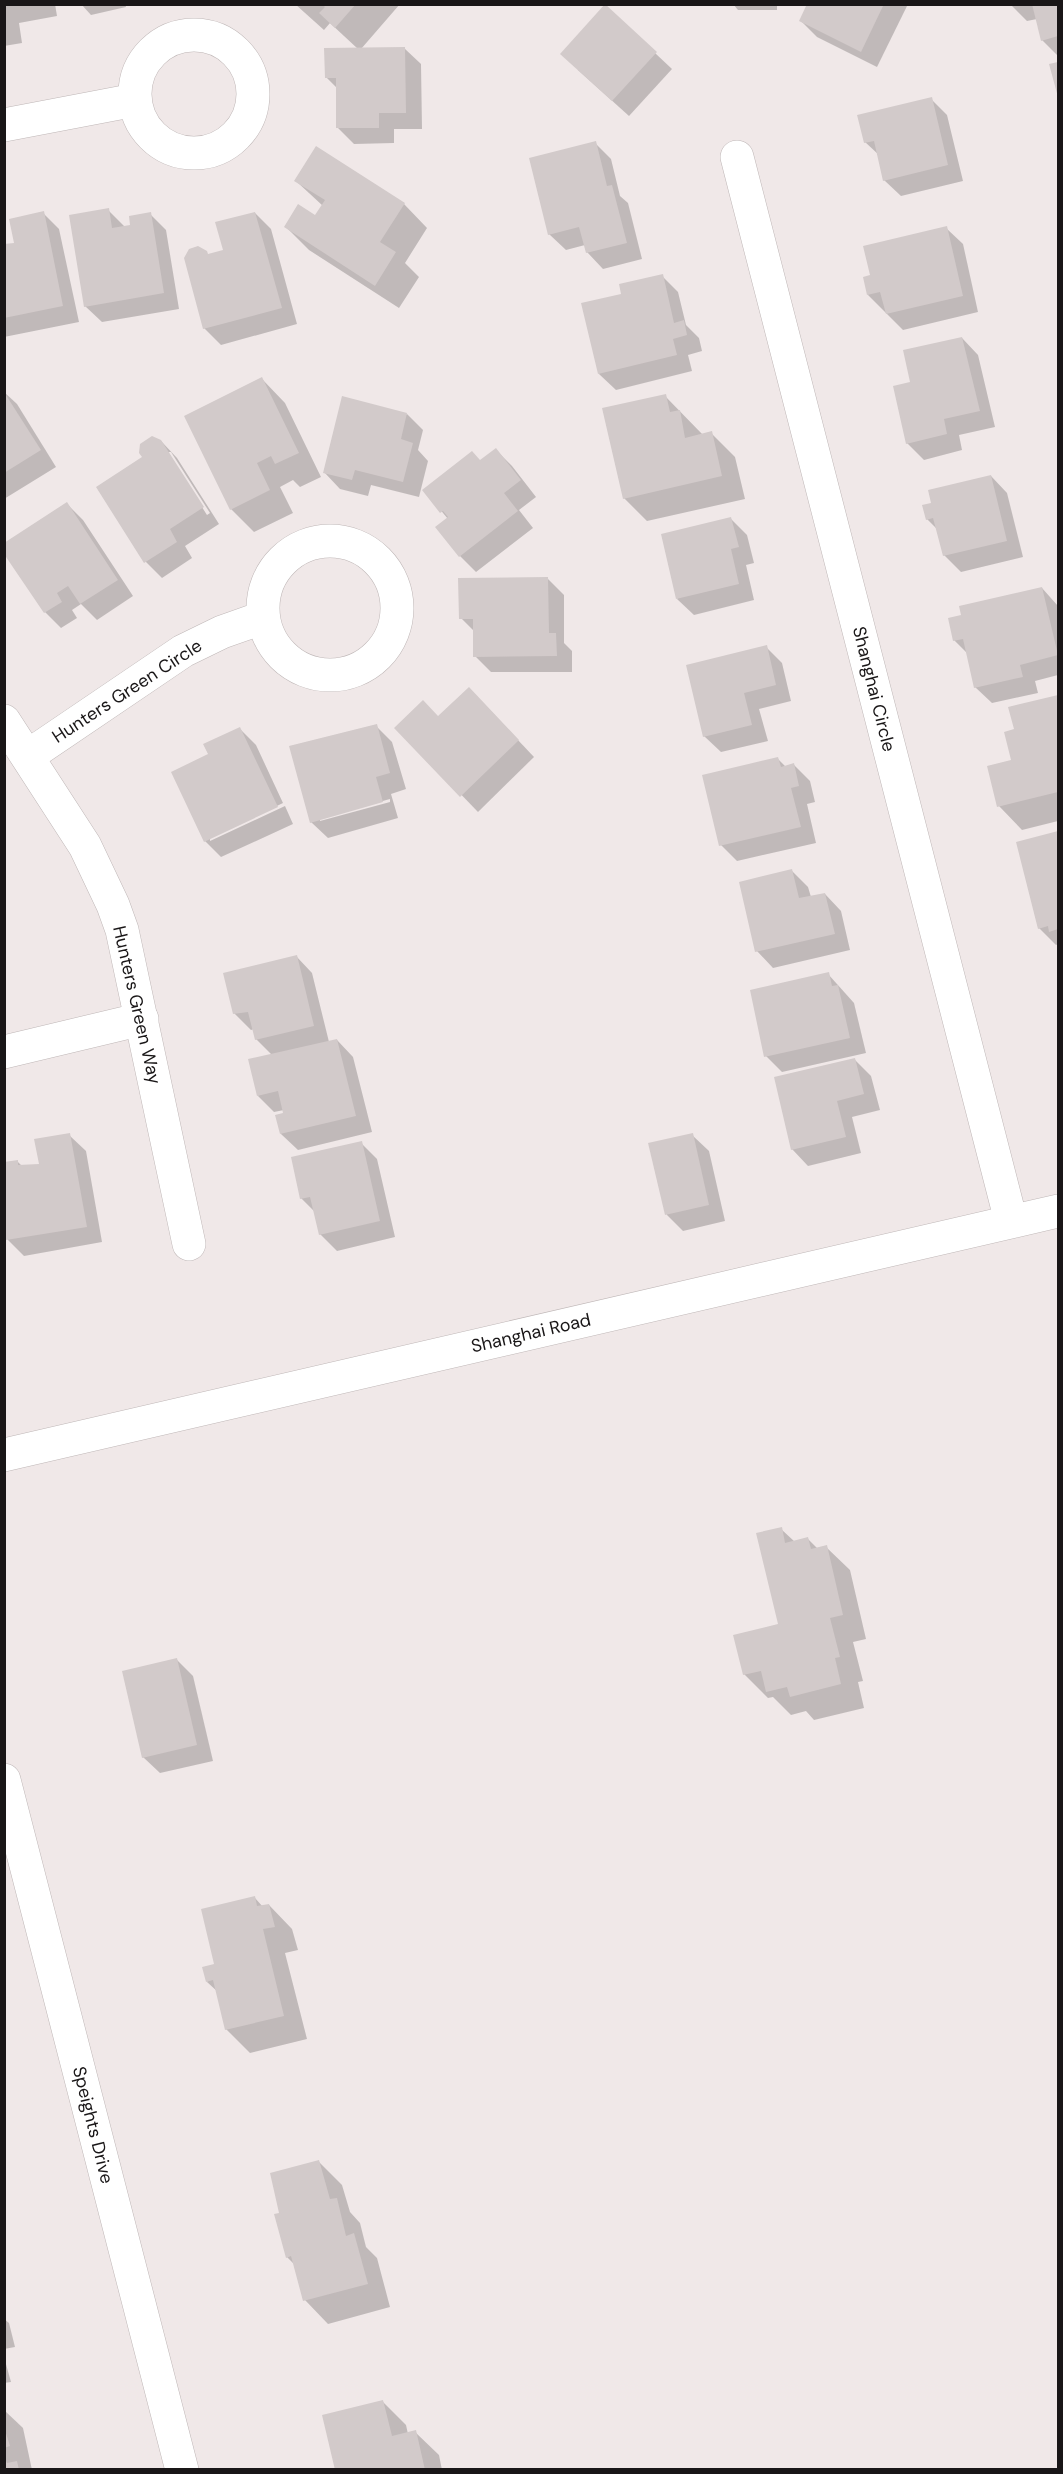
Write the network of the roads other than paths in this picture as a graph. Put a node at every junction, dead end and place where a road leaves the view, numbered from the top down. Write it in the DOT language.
graph roads {
  1 [pos="135,100"];
  2 [pos="4,125"];
  3 [pos="737,157"];
  4 [pos="262,618"];
  5 [pos="4,721"];
  6 [pos="28,756"];
  7 [pos="142,1019"];
  8 [pos="4,1052"];
  9 [pos="1059,1211"];
  10 [pos="1011,1221"];
  11 [pos="189,1244"];
  12 [pos="4,1455"];
  13 [pos="4,1780"];
  14 [pos="182,2469"];
  1 -- 2 [label="street"];
  3 -- 10 [label="street, Shanghai Circle"];
  4 -- 4 [label="street"];
  4 -- 6 [label="street, Hunters Green Circle"];
  5 -- 6 [label="street, Hunters Green Way"];
  6 -- 7 [label="street, Hunters Green Way"];
  7 -- 8 [label="street"];
  7 -- 11 [label="street, Hunters Green Way"];
  9 -- 10 [label="street, Shanghai Road"];
  10 -- 12 [label="street, Shanghai Road"];
  13 -- 14 [label="street, Speights Drive"];
}
